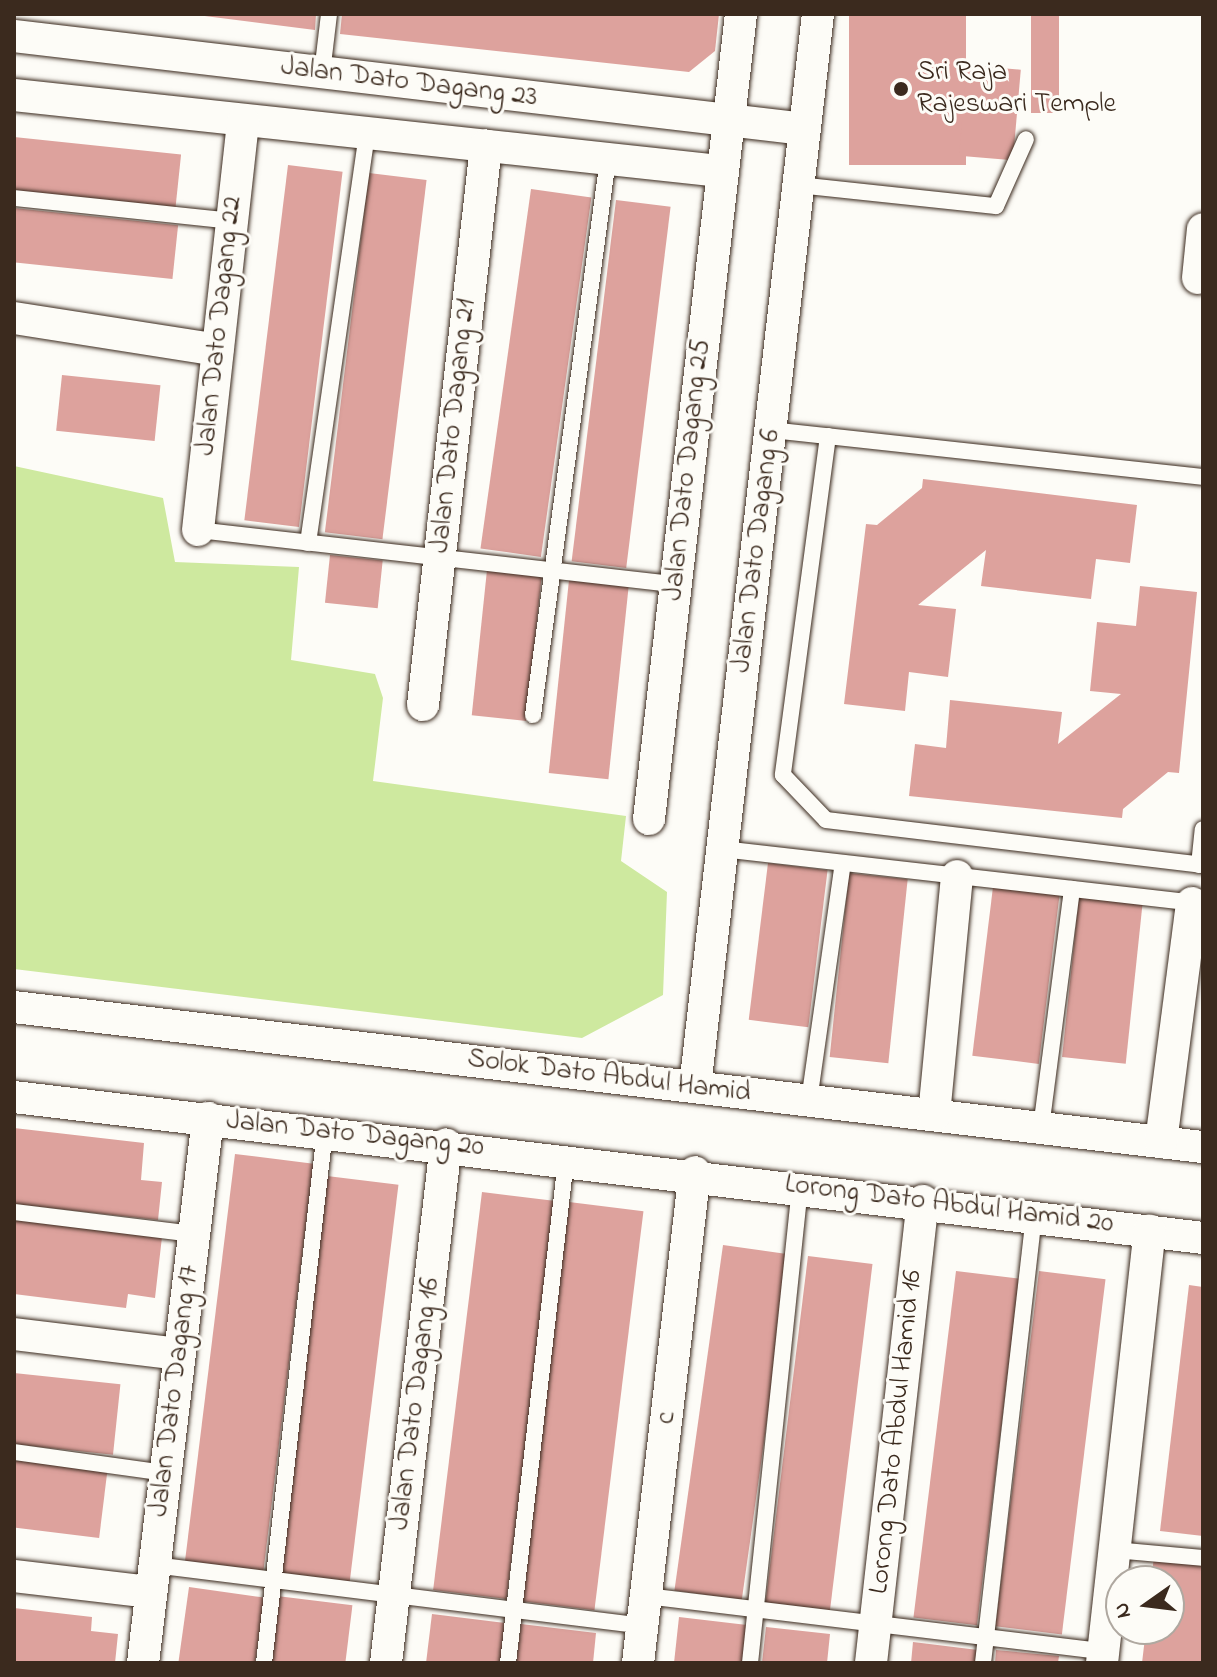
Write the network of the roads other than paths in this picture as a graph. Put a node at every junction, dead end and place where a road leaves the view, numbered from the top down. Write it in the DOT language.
graph roads {
  1 [pos="329,14"];
  2 [pos="741,14"];
  3 [pos="818,14"];
  4 [pos="14,36"];
  5 [pos="322,73"];
  6 [pos="14,95"];
  7 [pos="726,120"];
  8 [pos="243,121"];
  9 [pos="805,129"];
  10 [pos="367,134"];
  11 [pos="1026,139"];
  12 [pos="486,146"];
  13 [pos="608,159"];
  14 [pos="721,171"];
  15 [pos="798,185"];
  16 [pos="14,198"];
  17 [pos="232,221"];
  18 [pos="1203,229"];
  19 [pos="1200,284"];
  20 [pos="14,318"];
  21 [pos="218,350"];
  22 [pos="771,430"];
  23 [pos="828,436"];
  24 [pos="1203,477"];
  25 [pos="198,530"];
  26 [pos="308,543"];
  27 [pos="439,558"];
  28 [pos="550,570"];
  29 [pos="675,584"];
  30 [pos="423,705"];
  31 [pos="533,715"];
  32 [pos="649,819"];
  33 [pos="1203,829"];
  34 [pos="722,849"];
  35 [pos="843,863"];
  36 [pos="1201,865"];
  37 [pos="957,876"];
  38 [pos="1072,889"];
  39 [pos="1197,903"];
  40 [pos="14,1007"];
  41 [pos="695,1087"];
  42 [pos="14,1097"];
  43 [pos="809,1101"];
  44 [pos="934,1115"];
  45 [pos="208,1118"];
  46 [pos="1041,1128"];
  47 [pos="325,1131"];
  48 [pos="1161,1142"];
  49 [pos="446,1144"];
  50 [pos="1203,1147"];
  51 [pos="566,1158"];
  52 [pos="695,1172"];
  53 [pos="800,1186"];
  54 [pos="923,1201"];
  55 [pos="14,1212"];
  56 [pos="1034,1216"];
  57 [pos="1150,1231"];
  58 [pos="194,1234"];
  59 [pos="1203,1238"];
  60 [pos="14,1334"];
  61 [pos="179,1354"];
  62 [pos="14,1452"];
  63 [pos="166,1473"];
  64 [pos="1114,1550"];
  65 [pos="1203,1558"];
  66 [pos="14,1576"];
  67 [pos="153,1579"];
  68 [pos="274,1580"];
  69 [pos="394,1595"];
  70 [pos="755,1609"];
  71 [pos="514,1610"];
  72 [pos="644,1611"];
  73 [pos="875,1623"];
  74 [pos="985,1637"];
  75 [pos="1103,1657"];
  76 [pos="143,1663"];
  77 [pos="264,1663"];
  78 [pos="386,1663"];
  79 [pos="508,1663"];
  80 [pos="638,1663"];
  81 [pos="750,1663"];
  82 [pos="871,1663"];
  83 [pos="983,1663"];
  1 -- 5 [label="lane"];
  2 -- 7 [label="street, Jalan Dato Dagang 25"];
  3 -- 9 [label="street, Jalan Dato Dagang 6"];
  4 -- 5 [label="street, Jalan Dato Dagang 23"];
  5 -- 7 [label="street, Jalan Dato Dagang 23"];
  6 -- 8 [label="street, Jalan Dato Dagang 23"];
  7 -- 9 [label="street, Jalan Dato Dagang 23"];
  7 -- 14 [label="street, Jalan Dato Dagang 25"];
  8 -- 10 [label="street, Jalan Dato Dagang 23"];
  8 -- 17 [label="street, Jalan Dato Dagang 22"];
  9 -- 15 [label="street, Jalan Dato Dagang 6"];
  10 -- 12 [label="street, Jalan Dato Dagang 23"];
  10 -- 26 [label="lane"];
  11 -- 15 [label="lane"];
  12 -- 13 [label="street, Jalan Dato Dagang 23"];
  12 -- 27 [label="street, Jalan Dato Dagang 21"];
  13 -- 14 [label="street, Jalan Dato Dagang 23"];
  13 -- 28 [label="lane"];
  14 -- 29 [label="street, Jalan Dato Dagang 25"];
  15 -- 22 [label="street, Jalan Dato Dagang 6"];
  16 -- 17 [label="lane"];
  17 -- 21 [label="street, Jalan Dato Dagang 22"];
  18 -- 19 [label="street"];
  20 -- 21 [label="street"];
  21 -- 25 [label="street, Jalan Dato Dagang 22"];
  22 -- 23 [label="lane"];
  22 -- 34 [label="street, Jalan Dato Dagang 6"];
  23 -- 24 [label="lane"];
  23 -- 36 [label="lane"];
  25 -- 26 [label="lane"];
  26 -- 27 [label="lane"];
  27 -- 28 [label="lane"];
  27 -- 30 [label="street, Jalan Dato Dagang 21"];
  28 -- 29 [label="lane"];
  28 -- 31 [label="lane"];
  29 -- 32 [label="street, Jalan Dato Dagang 25"];
  33 -- 36 [label="lane"];
  34 -- 35 [label="lane"];
  34 -- 41 [label="street, Jalan Dato Dagang 6"];
  35 -- 37 [label="lane"];
  35 -- 43 [label="lane"];
  37 -- 38 [label="lane"];
  37 -- 44 [label="street"];
  38 -- 39 [label="lane"];
  38 -- 46 [label="lane"];
  39 -- 48 [label="street"];
  40 -- 41 [label="street, Solok Dato Abdul Hamid"];
  41 -- 43 [label="street, Solok Dato Abdul Hamid"];
  42 -- 45 [label="street, Jalan Dato Dagang 20"];
  43 -- 44 [label="street, Solok Dato Abdul Hamid"];
  44 -- 46 [label="street, Solok Dato Abdul Hamid"];
  45 -- 47 [label="street, Jalan Dato Dagang 20"];
  45 -- 58 [label="street, Jalan Dato Dagang 17"];
  46 -- 48 [label="street, Solok Dato Abdul Hamid"];
  47 -- 49 [label="street, Jalan Dato Dagang 20"];
  47 -- 68 [label="lane"];
  48 -- 50 [label="street, Solok Dato Abdul Hamid"];
  49 -- 51 [label="street, Jalan Dato Dagang 20"];
  49 -- 69 [label="street, Jalan Dato Dagang 16"];
  51 -- 52 [label="street, Jalan Dato Dagang 20"];
  51 -- 71 [label="lane"];
  52 -- 53 [label="street, Lorong Dato Abdul Hamid 20"];
  52 -- 72 [label="street, c"];
  53 -- 54 [label="street, Lorong Dato Abdul Hamid 20"];
  53 -- 70 [label="lane"];
  54 -- 56 [label="street, Lorong Dato Abdul Hamid 20"];
  54 -- 73 [label="street, Lorong Dato Abdul Hamid 16"];
  55 -- 58 [label="lane"];
  56 -- 57 [label="street, Lorong Dato Abdul Hamid 20"];
  56 -- 74 [label="lane"];
  57 -- 59 [label="street, Lorong Dato Abdul Hamid 20"];
  57 -- 64 [label="street"];
  58 -- 61 [label="street, Jalan Dato Dagang 17"];
  60 -- 61 [label="street"];
  61 -- 63 [label="street, Jalan Dato Dagang 17"];
  62 -- 63 [label="lane"];
  63 -- 67 [label="street, Jalan Dato Dagang 17"];
  64 -- 65 [label="lane"];
  64 -- 75 [label="street"];
  66 -- 67 [label="street"];
  67 -- 68 [label="lane"];
  67 -- 76 [label="street, Jalan Dato Dagang 17"];
  68 -- 69 [label="lane"];
  68 -- 77 [label="lane"];
  69 -- 71 [label="lane"];
  69 -- 78 [label="street, Jalan Dato Dagang 16"];
  70 -- 72 [label="lane"];
  70 -- 73 [label="lane"];
  70 -- 81 [label="lane"];
  71 -- 72 [label="lane"];
  71 -- 79 [label="lane"];
  72 -- 80 [label="street, c"];
  73 -- 74 [label="lane"];
  73 -- 82 [label="street, Lorong Dato Abdul Hamid 16"];
  74 -- 75 [label="lane"];
  74 -- 83 [label="lane"];
}
